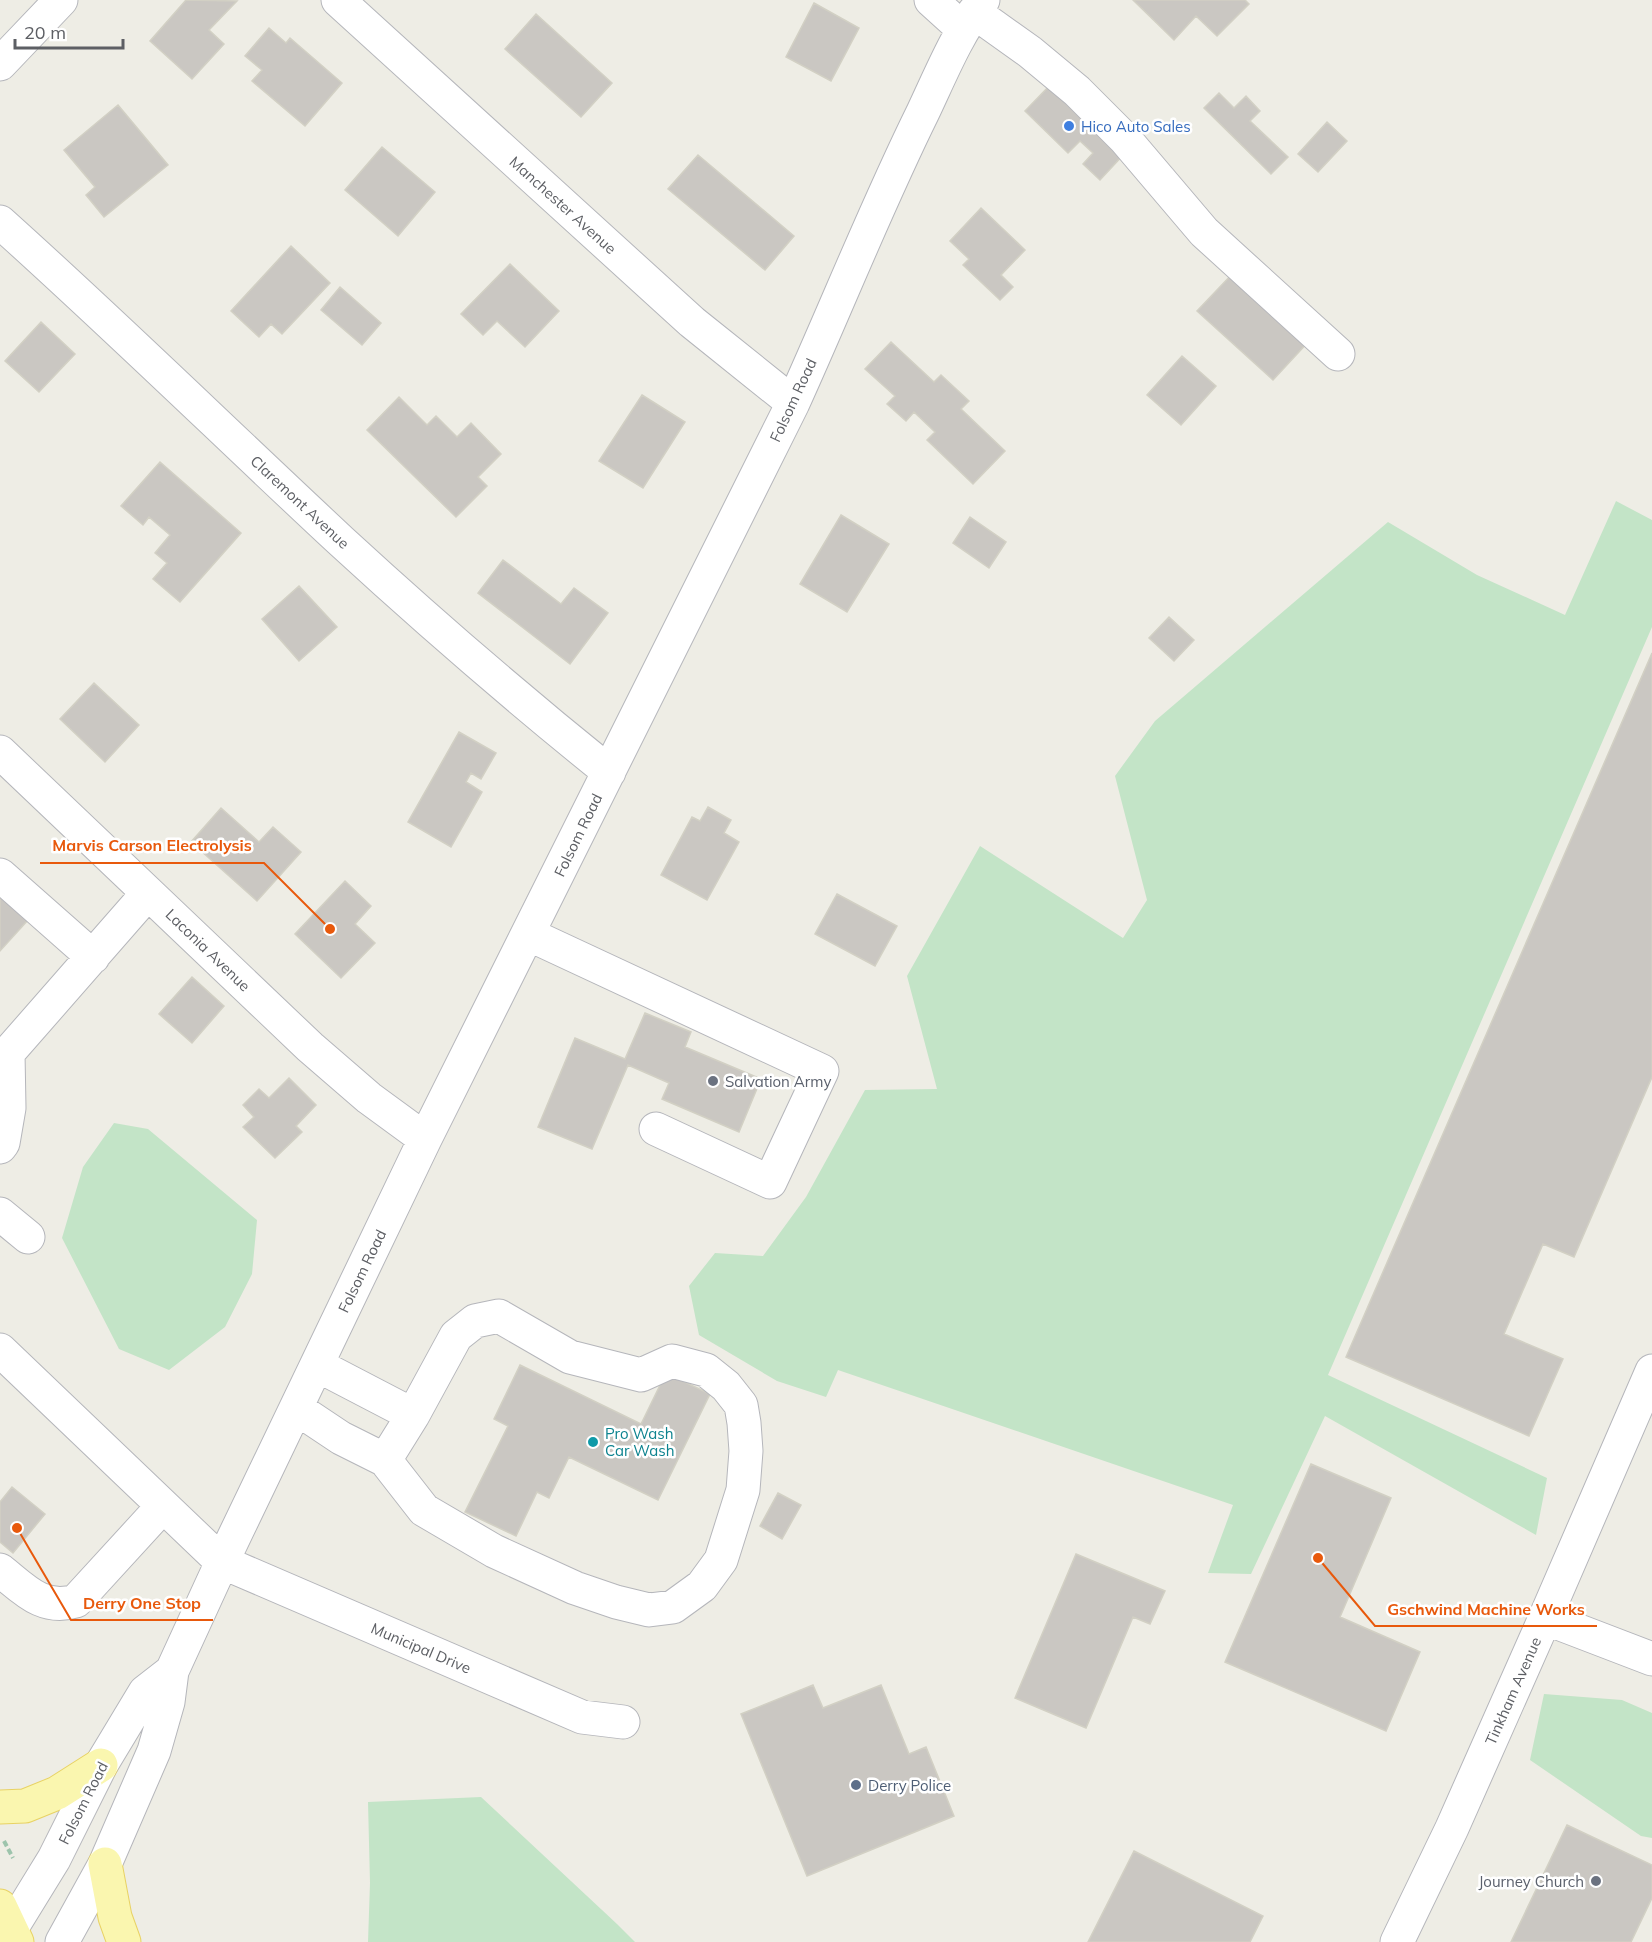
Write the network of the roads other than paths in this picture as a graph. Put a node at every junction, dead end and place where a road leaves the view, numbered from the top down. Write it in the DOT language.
graph roads {
  1 [pos="61,0"];
  2 [pos="338,0"];
  3 [pos="931,0"];
  4 [pos="973,14"];
  5 [pos="0,64"];
  6 [pos="0,222"];
  7 [pos="1338,354"];
  8 [pos="793,403"];
  9 [pos="0,752"];
  10 [pos="609,772"];
  11 [pos="0,875"];
  12 [pos="148,892"];
  13 [pos="528,934"];
  14 [pos="93,957"];
  15 [pos="656,1129"];
  16 [pos="425,1139"];
  17 [pos="0,1147"];
  18 [pos="0,1214"];
  19 [pos="28,1238"];
  20 [pos="0,1350"];
  21 [pos="317,1365"];
  22 [pos="1651,1374"];
  23 [pos="296,1408"];
  24 [pos="413,1415"];
  25 [pos="385,1460"];
  26 [pos="163,1506"];
  27 [pos="222,1562"];
  28 [pos="0,1570"];
  29 [pos="1545,1618"];
  30 [pos="1652,1659"];
  31 [pos="172,1671"];
  32 [pos="623,1722"];
  33 [pos="101,1765"];
  34 [pos="0,1807"];
  35 [pos="105,1864"];
  36 [pos="8,1930"];
  37 [pos="62,1942"];
  38 [pos="124,1942"];
  39 [pos="1397,1942"];
  1 -- 5 [label="street"];
  2 -- 8 [label="street, Manchester Avenue"];
  3 -- 4 [label="street"];
  4 -- 7 [label="street"];
  4 -- 8 [label="street, Folsom Road"];
  6 -- 10 [label="street, Claremont Avenue"];
  8 -- 10 [label="street, Folsom Road"];
  9 -- 12 [label="street, Laconia Avenue"];
  10 -- 13 [label="street, Folsom Road"];
  11 -- 14 [label="street"];
  12 -- 14 [label="street"];
  12 -- 16 [label="street, Laconia Avenue"];
  13 -- 15 [label="street"];
  13 -- 16 [label="street, Folsom Road"];
  14 -- 17 [label="street"];
  16 -- 21 [label="street, Folsom Road"];
  18 -- 19 [label="street"];
  20 -- 26 [label="street"];
  21 -- 23 [label="street, Folsom Road"];
  21 -- 24 [label="street"];
  22 -- 29 [label="street, Tinkham Avenue"];
  23 -- 25 [label="street"];
  23 -- 27 [label="street, Folsom Road"];
  24 -- 25 [label="street"];
  24 -- 25 [label="street"];
  26 -- 27 [label="street"];
  26 -- 28 [label="street"];
  27 -- 31 [label="street, Folsom Road"];
  27 -- 32 [label="street, Municipal Drive"];
  29 -- 30 [label="street"];
  29 -- 39 [label="street, Tinkham Avenue"];
  31 -- 33 [label="street, Folsom Road"];
  31 -- 35 [label="street, Folsom Road"];
  33 -- 34 [label="main road"];
  33 -- 36 [label="street, Folsom Road"];
  35 -- 37 [label="street, Folsom Road"];
  35 -- 38 [label="main road"];
}
